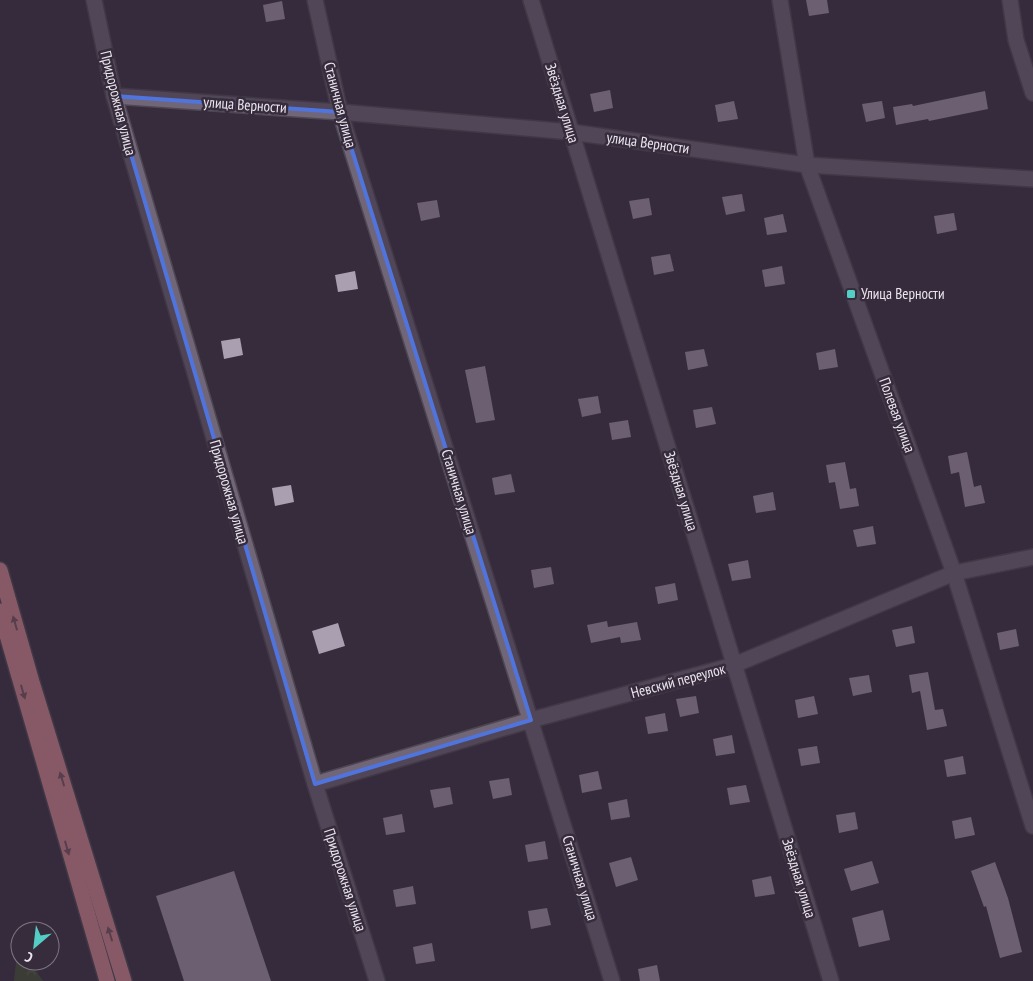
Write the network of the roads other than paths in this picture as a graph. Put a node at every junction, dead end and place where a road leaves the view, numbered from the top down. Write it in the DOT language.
graph roads {
  1 [pos="94,0"];
  2 [pos="314,0"];
  3 [pos="532,0"];
  4 [pos="780,0"];
  5 [pos="1010,0"];
  6 [pos="1033,93"];
  7 [pos="114,96"];
  8 [pos="340,112"];
  9 [pos="571,132"];
  10 [pos="807,165"];
  11 [pos="1033,179"];
  12 [pos="1033,557"];
  13 [pos="0,570"];
  14 [pos="954,573"];
  15 [pos="0,611"];
  16 [pos="734,665"];
  17 [pos="531,720"];
  18 [pos="314,784"];
  19 [pos="1033,826"];
  20 [pos="107,981"];
  21 [pos="124,981"];
  22 [pos="377,981"];
  23 [pos="612,981"];
  24 [pos="831,981"];
  1 -- 7 [label="street, Придорожная улица"];
  2 -- 8 [label="street, Станичная улица"];
  3 -- 9 [label="street, Звёздная улица"];
  4 -- 10 [label="street, Полевая улица"];
  5 -- 6 [label="street"];
  7 -- 8 [label="street, улица Верности"];
  7 -- 18 [label="street, Придорожная улица"];
  8 -- 9 [label="street, улица Верности"];
  8 -- 17 [label="street, Станичная улица"];
  9 -- 10 [label="street, улица Верности"];
  9 -- 16 [label="street, Звёздная улица"];
  10 -- 11 [label="street, улица Верности"];
  10 -- 14 [label="street, Полевая улица"];
  12 -- 14 [label="street, Невский переулок"];
  21 -- 13 [label="highway, one-way"];
  14 -- 16 [label="street, Невский переулок"];
  14 -- 19 [label="street, Полевая улица"];
  15 -- 20 [label="highway, one-way"];
  16 -- 17 [label="street, Невский переулок"];
  16 -- 24 [label="street, Звёздная улица"];
  17 -- 18 [label="street, Невский переулок"];
  17 -- 23 [label="street, Станичная улица"];
  18 -- 22 [label="street, Придорожная улица"];
}
